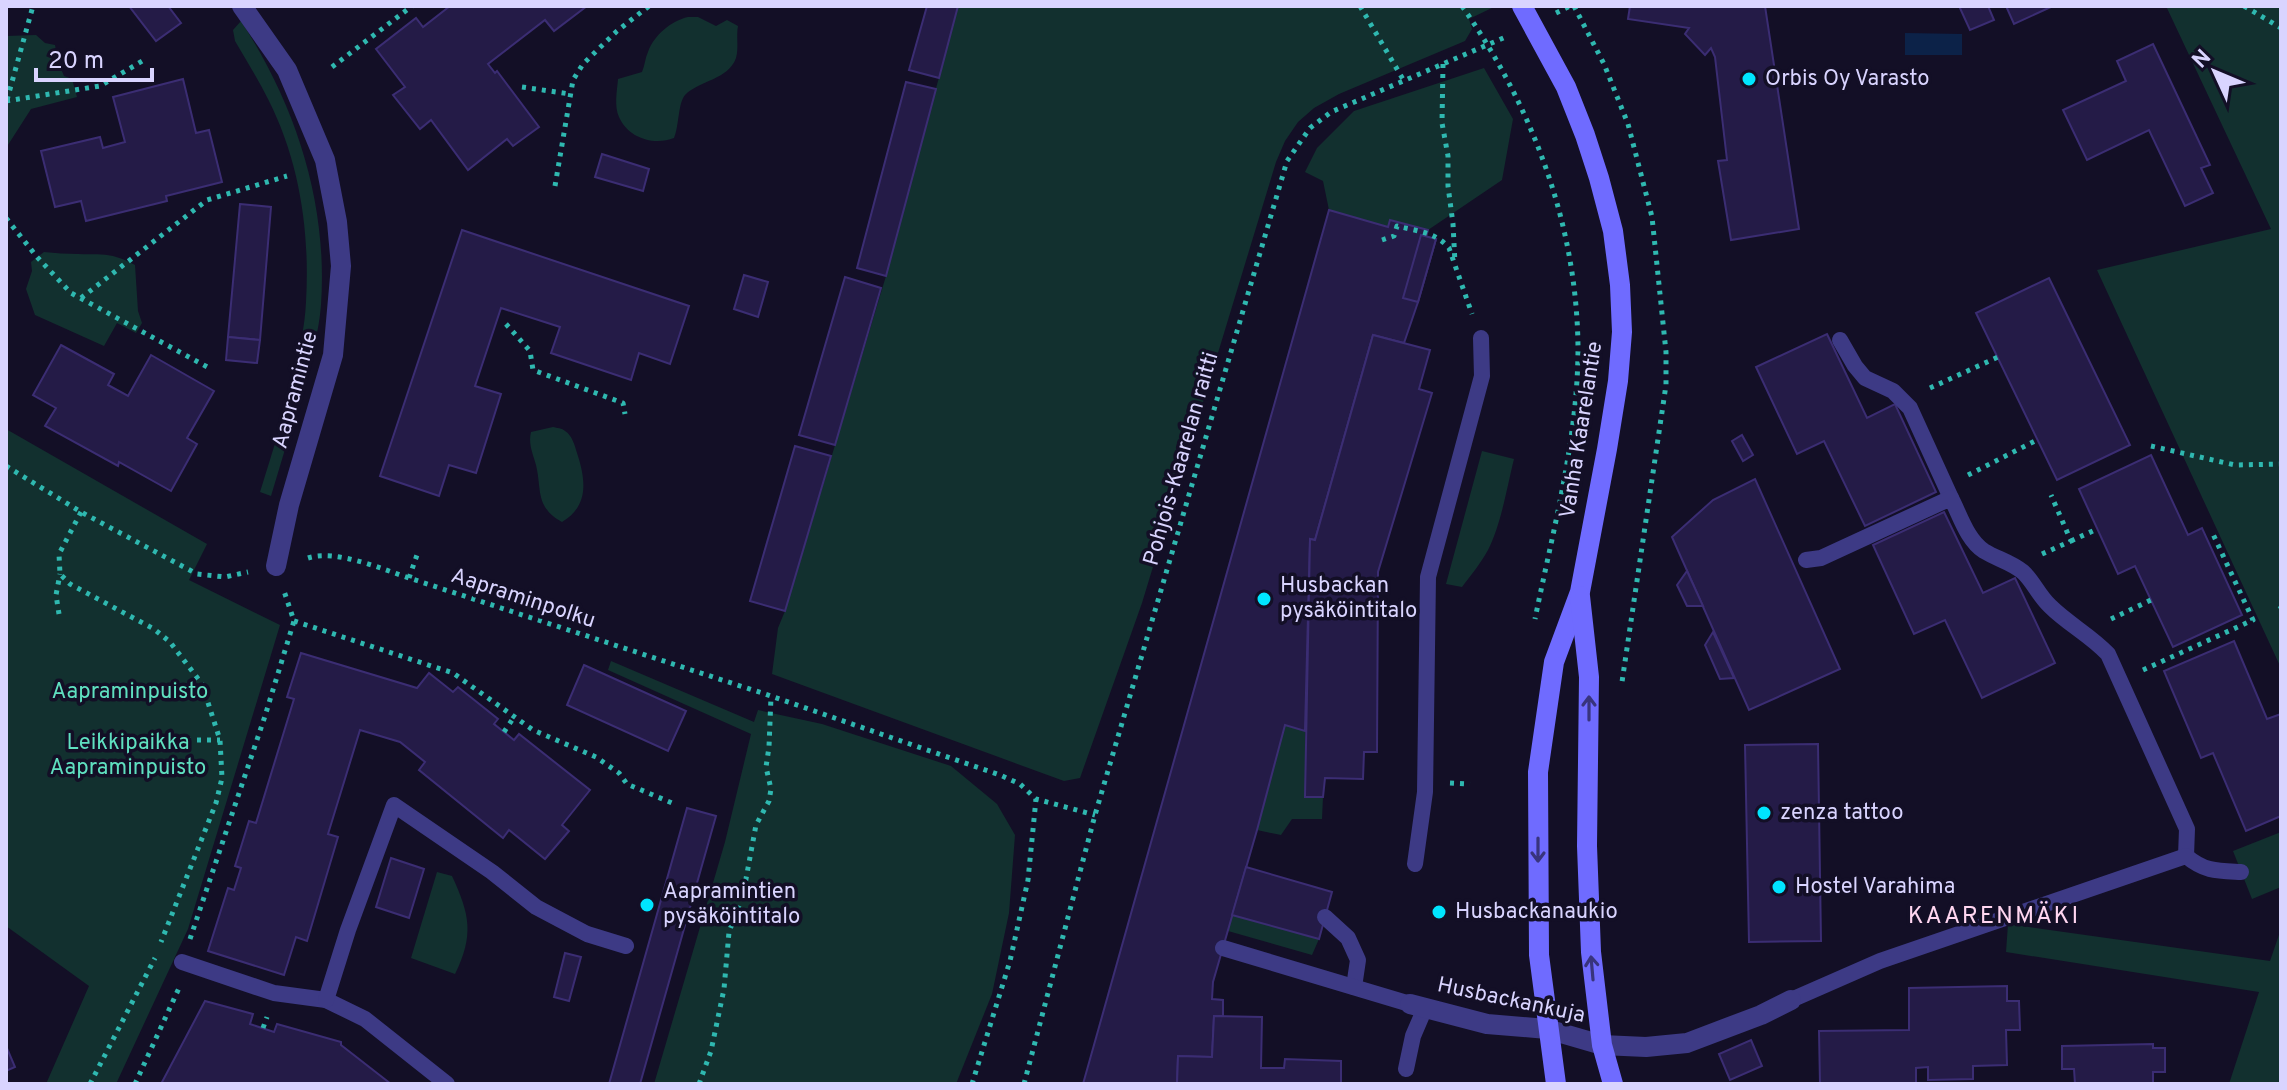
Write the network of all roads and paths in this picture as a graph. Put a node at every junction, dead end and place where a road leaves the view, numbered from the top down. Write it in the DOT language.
graph roads {
  1 [pos="33,6"];
  2 [pos="242,6"];
  3 [pos="412,6"];
  4 [pos="649,6"];
  5 [pos="1360,6"];
  6 [pos="1462,6"];
  7 [pos="1522,6"];
  8 [pos="1570,6"];
  9 [pos="2244,6"];
  10 [pos="1533,25"];
  11 [pos="2281,28"];
  12 [pos="1489,44"];
  13 [pos="144,60"];
  14 [pos="1443,64"];
  15 [pos="332,67"];
  16 [pos="1404,81"];
  17 [pos="522,87"];
  18 [pos="570,94"];
  19 [pos="7,100"];
  20 [pos="287,176"];
  21 [pos="555,186"];
  22 [pos="6,218"];
  23 [pos="1382,240"];
  24 [pos="1455,263"];
  25 [pos="81,298"];
  26 [pos="506,324"];
  27 [pos="1481,338"];
  28 [pos="1840,340"];
  29 [pos="1998,357"];
  30 [pos="211,369"];
  31 [pos="1919,393"];
  32 [pos="625,414"];
  33 [pos="2037,440"];
  34 [pos="2151,446"];
  35 [pos="2281,464"];
  36 [pos="6,466"];
  37 [pos="1974,473"];
  38 [pos="2051,495"];
  39 [pos="1951,498"];
  40 [pos="81,512"];
  41 [pos="1635,520"];
  42 [pos="1644,521"];
  43 [pos="2097,529"];
  44 [pos="2212,532"];
  45 [pos="2071,541"];
  46 [pos="418,552"];
  47 [pos="1806,560"];
  48 [pos="276,566"];
  49 [pos="2016,566"];
  50 [pos="60,574"];
  51 [pos="409,578"];
  52 [pos="1580,592"];
  53 [pos="2151,600"];
  54 [pos="59,614"];
  55 [pos="2111,619"];
  56 [pos="294,621"];
  57 [pos="1533,629"];
  58 [pos="2121,680"];
  59 [pos="771,697"];
  60 [pos="514,717"];
  61 [pos="504,732"];
  62 [pos="187,740"];
  63 [pos="220,740"];
  64 [pos="1036,799"];
  65 [pos="672,803"];
  66 [pos="1095,815"];
  67 [pos="2186,856"];
  68 [pos="1415,864"];
  69 [pos="2241,872"];
  70 [pos="1325,917"];
  71 [pos="626,946"];
  72 [pos="1223,948"];
  73 [pos="156,956"];
  74 [pos="182,962"];
  75 [pos="1354,987"];
  76 [pos="326,1000"];
  77 [pos="1791,1000"];
  78 [pos="1417,1006"];
  79 [pos="1547,1029"];
  80 [pos="1602,1045"];
  81 [pos="1406,1069"];
  82 [pos="90,1084"];
  83 [pos="135,1084"];
  84 [pos="447,1084"];
  85 [pos="699,1084"];
  86 [pos="972,1084"];
  87 [pos="1024,1084"];
  88 [pos="1556,1084"];
  89 [pos="1613,1084"];
  1 -- 19 [label="path"];
  2 -- 48 [label="street, Aapramintie"];
  3 -- 15 [label="path"];
  4 -- 18 [label="path"];
  5 -- 16 [label="path"];
  6 -- 12 [label="path"];
  7 -- 10 [label="main road, Vanha Kaarelantie"];
  8 -- 10 [label="path, Pohjois-Kaarelan raitti"];
  9 -- 11 [label="path"];
  10 -- 12 [label="path, Pohjois-Kaarelan raitti"];
  10 -- 52 [label="main road, Vanha Kaarelantie"];
  12 -- 14 [label="path, Pohjois-Kaarelan raitti"];
  12 -- 57 [label="path"];
  13 -- 19 [label="path"];
  14 -- 16 [label="path, Pohjois-Kaarelan raitti"];
  14 -- 24 [label="path"];
  16 -- 66 [label="path, Pohjois-Kaarelan raitti"];
  17 -- 18 [label="path"];
  18 -- 21 [label="path"];
  20 -- 25 [label="path"];
  22 -- 25 [label="path"];
  23 -- 24 [label="path"];
  24 -- 27 [label="path"];
  25 -- 30 [label="path"];
  26 -- 32 [label="path"];
  27 -- 68 [label="lane"];
  28 -- 39 [label="lane"];
  29 -- 31 [label="path"];
  33 -- 37 [label="path"];
  34 -- 35 [label="path"];
  36 -- 40 [label="path, Aapraminpolku"];
  38 -- 45 [label="path"];
  39 -- 47 [label="lane"];
  39 -- 49 [label="lane"];
  40 -- 48 [label="path, Aapraminpolku"];
  40 -- 50 [label="path"];
  41 -- 42 [label="path"];
  43 -- 45 [label="path"];
  44 -- 58 [label="path"];
  45 -- 49 [label="path"];
  46 -- 51 [label="path"];
  48 -- 51 [label="path, Aapraminpolku"];
  48 -- 56 [label="path"];
  49 -- 58 [label="lane"];
  50 -- 54 [label="path"];
  50 -- 63 [label="path"];
  51 -- 59 [label="path, Aapraminpolku"];
  52 -- 79 [label="main road, Vanha Kaarelantie, one-way"];
  80 -- 52 [label="main road, Vanha Kaarelantie, one-way"];
  53 -- 55 [label="path"];
  56 -- 60 [label="path"];
  56 -- 74 [label="path"];
  58 -- 67 [label="lane"];
  59 -- 64 [label="path, Aapraminpolku"];
  59 -- 85 [label="path"];
  60 -- 61 [label="path"];
  60 -- 65 [label="path"];
  62 -- 63 [label="path"];
  63 -- 73 [label="path"];
  64 -- 66 [label="path, Aapraminpolku"];
  64 -- 86 [label="path"];
  66 -- 87 [label="path, Pohjois-Kaarelan raitti"];
  67 -- 69 [label="lane"];
  67 -- 77 [label="lane"];
  70 -- 75 [label="lane"];
  71 -- 76 [label="lane"];
  72 -- 75 [label="lane"];
  73 -- 74 [label="path"];
  73 -- 82 [label="path"];
  74 -- 76 [label="lane"];
  74 -- 83 [label="path"];
  75 -- 78 [label="lane"];
  76 -- 84 [label="lane"];
  77 -- 80 [label="street, Husbackankuja"];
  78 -- 79 [label="street, Husbackankuja"];
  78 -- 81 [label="lane"];
  79 -- 80 [label="street, Husbackankuja"];
  79 -- 88 [label="main road, Vanha Kaarelantie"];
  80 -- 89 [label="main road, Vanha Kaarelantie"];
}
